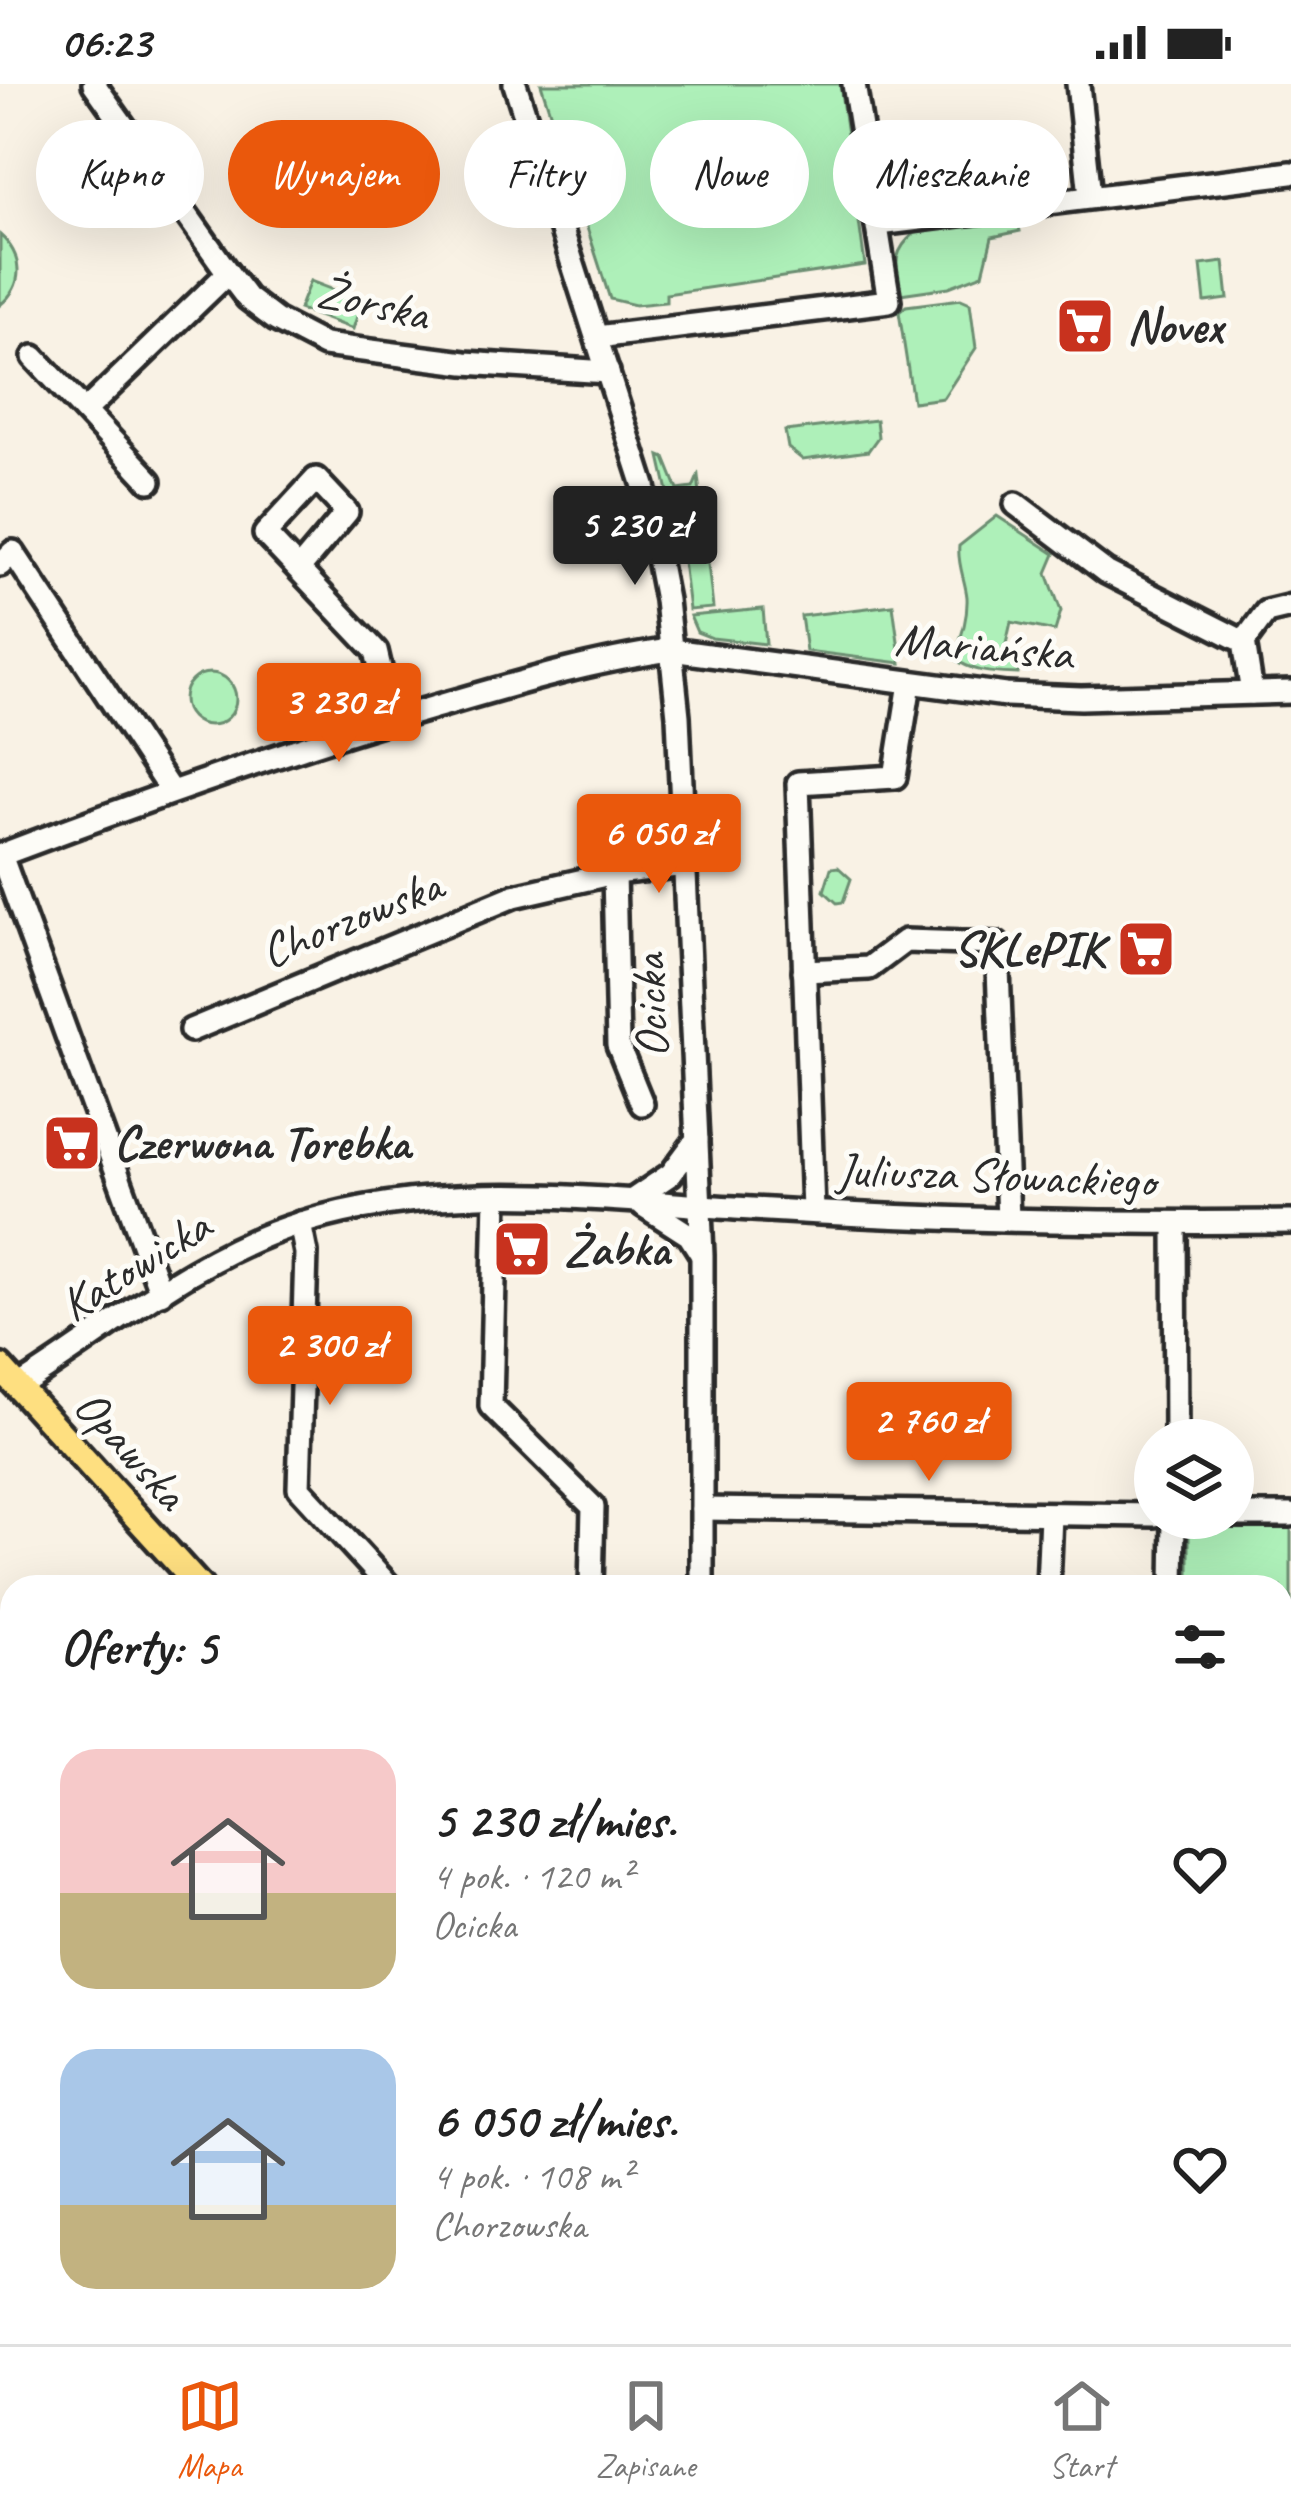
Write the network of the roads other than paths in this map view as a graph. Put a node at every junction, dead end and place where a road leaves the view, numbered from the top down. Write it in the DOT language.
graph roads {
  1 [pos="94,84"];
  2 [pos="515,84"];
  3 [pos="854,84"];
  4 [pos="1078,84"];
  5 [pos="860,120"];
  6 [pos="1291,173"];
  7 [pos="1090,196"];
  8 [pos="1069,199"];
  9 [pos="880,228"];
  10 [pos="228,274"];
  11 [pos="597,337"];
  12 [pos="34,357"];
  13 [pos="608,372"];
  14 [pos="85,411"];
  15 [pos="150,481"];
  16 [pos="1016,504"];
  17 [pos="7,558"];
  18 [pos="299,568"];
  19 [pos="1291,606"];
  20 [pos="1244,642"];
  21 [pos="671,650"];
  22 [pos="910,683"];
  23 [pos="1291,692"];
  24 [pos="1252,693"];
  25 [pos="392,719"];
  26 [pos="170,790"];
  27 [pos="1,855"];
  28 [pos="686,865"];
  29 [pos="614,873"];
  30 [pos="804,971"];
  31 [pos="191,1030"];
  32 [pos="642,1104"];
  33 [pos="697,1139"];
  34 [pos="496,1196"];
  35 [pos="633,1200"];
  36 [pos="699,1205"];
  37 [pos="813,1210"];
  38 [pos="1008,1219"];
  39 [pos="1291,1222"];
  40 [pos="300,1223"];
  41 [pos="1175,1223"];
  42 [pos="702,1255"];
  43 [pos="160,1293"];
  44 [pos="0,1367"];
  45 [pos="18,1387"];
  46 [pos="1176,1419"];
  47 [pos="702,1509"];
  48 [pos="1051,1515"];
  49 [pos="1134,1515"];
  50 [pos="1291,1515"];
  51 [pos="1254,1516"];
  52 [pos="1174,1539"];
  53 [pos="189,1575"];
  54 [pos="379,1575"];
  55 [pos="591,1575"];
  56 [pos="702,1575"];
  57 [pos="1048,1575"];
  58 [pos="1173,1575"];
  1 -- 10 [label="street, Żorska"];
  2 -- 11 [label="street, Ocicka"];
  3 -- 5 [label="street"];
  4 -- 7 [label="street"];
  6 -- 7 [label="street"];
  7 -- 8 [label="street"];
  9 -- 11 [label="street"];
  10 -- 13 [label="street, Żorska"];
  10 -- 14 [label="street"];
  11 -- 13 [label="street, Ocicka"];
  12 -- 14 [label="street"];
  13 -- 21 [label="street, Ocicka"];
  14 -- 15 [label="street"];
  16 -- 20 [label="street"];
  17 -- 26 [label="street"];
  18 -- 25 [label="street"];
  19 -- 20 [label="street"];
  20 -- 24 [label="street"];
  21 -- 22 [label="street, Mariańska"];
  21 -- 25 [label="street, Mariańska"];
  21 -- 28 [label="street, Ocicka"];
  22 -- 24 [label="street, Mariańska"];
  22 -- 30 [label="street"];
  23 -- 24 [label="street, Mariańska"];
  25 -- 26 [label="street, Mariańska"];
  26 -- 27 [label="street, Mariańska"];
  27 -- 43 [label="street"];
  28 -- 29 [label="street, Chorzowska"];
  28 -- 33 [label="street, Ocicka"];
  29 -- 31 [label="street, Chorzowska"];
  29 -- 32 [label="street"];
  30 -- 37 [label="street"];
  30 -- 38 [label="street"];
  33 -- 35 [label="street"];
  33 -- 36 [label="street, Ocicka"];
  34 -- 35 [label="street, Katowicka"];
  34 -- 40 [label="street, Katowicka"];
  34 -- 55 [label="street"];
  35 -- 36 [label="street, Katowicka"];
  35 -- 42 [label="street"];
  36 -- 37 [label="street, Juliusza Słowackiego"];
  36 -- 42 [label="street, Ocicka"];
  37 -- 38 [label="street, Juliusza Słowackiego"];
  38 -- 41 [label="street, Juliusza Słowackiego"];
  39 -- 41 [label="street, Juliusza Słowackiego"];
  40 -- 43 [label="street, Katowicka"];
  40 -- 54 [label="street"];
  41 -- 46 [label="street"];
  42 -- 47 [label="street, Ocicka"];
  43 -- 45 [label="street, Katowicka"];
  44 -- 45 [label="main road, Opawska"];
  45 -- 53 [label="main road, Opawska"];
  47 -- 48 [label="street"];
  47 -- 56 [label="street, Ocicka"];
  48 -- 49 [label="street"];
  48 -- 57 [label="street"];
  50 -- 51 [label="street"];
  52 -- 58 [label="street"];
}
